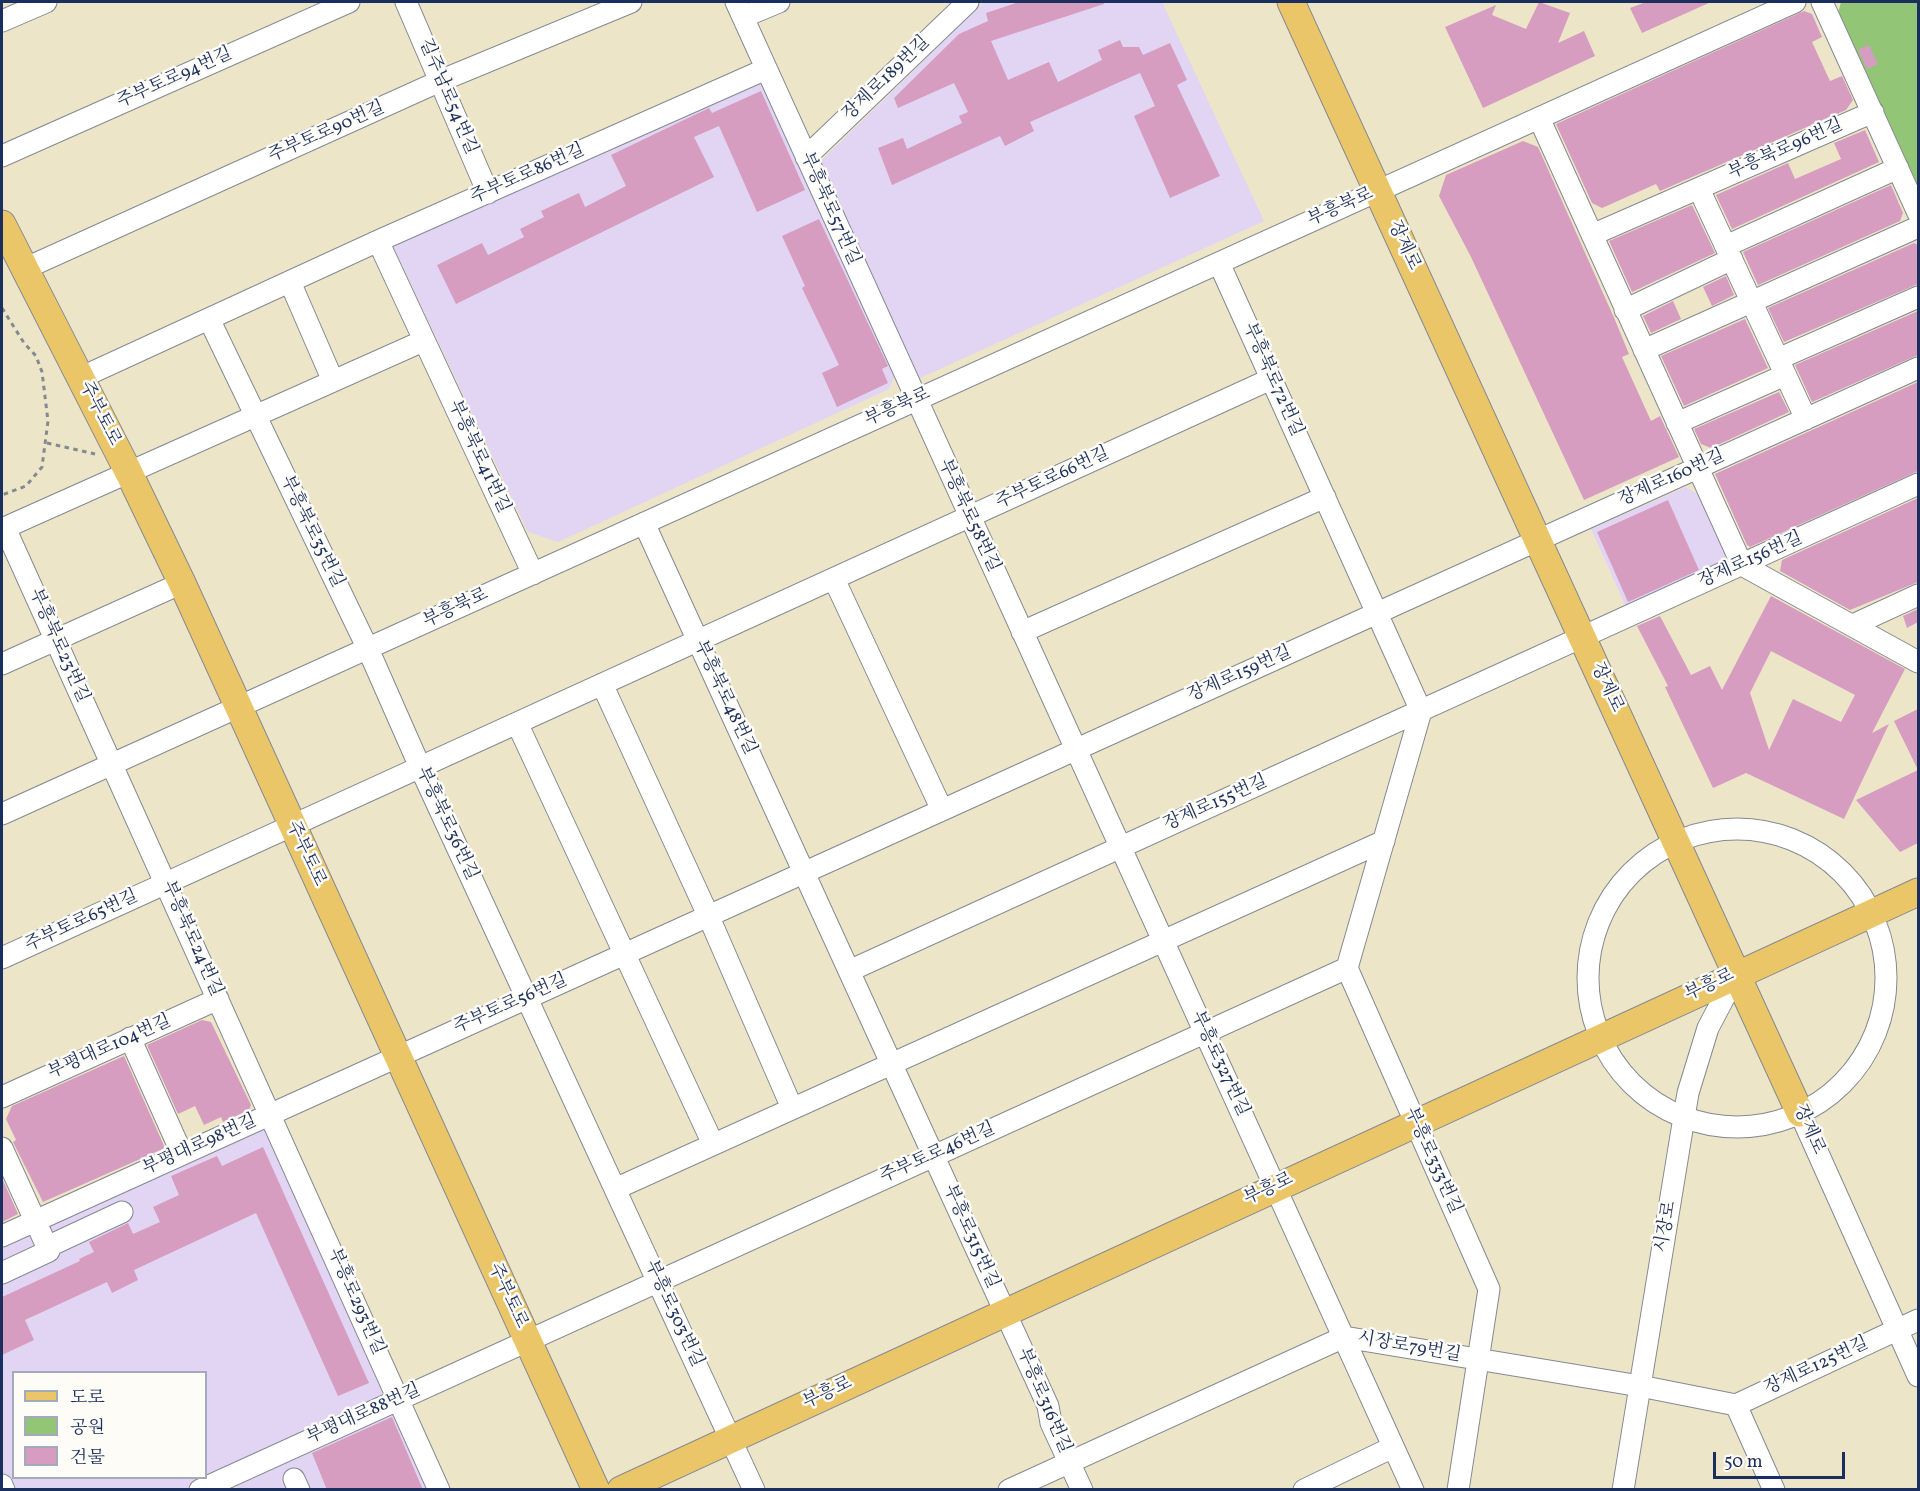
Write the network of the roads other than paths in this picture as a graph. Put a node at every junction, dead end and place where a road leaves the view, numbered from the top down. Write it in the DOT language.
graph roads {
  1 [pos="46,2"];
  2 [pos="349,2"];
  3 [pos="406,2"];
  4 [pos="631,2"];
  5 [pos="779,2"];
  6 [pos="968,2"];
  7 [pos="1291,2"];
  8 [pos="1795,2"];
  9 [pos="1822,2"];
  10 [pos="739,9"];
  11 [pos="2,21"];
  12 [pos="766,69"];
  13 [pos="440,81"];
  14 [pos="1873,112"];
  15 [pos="1539,118"];
  16 [pos="2,156"];
  17 [pos="806,157"];
  18 [pos="1898,168"];
  19 [pos="1699,189"];
  20 [pos="1378,191"];
  21 [pos="488,194"];
  22 [pos="1918,213"];
  23 [pos="2,224"];
  24 [pos="1918,228"];
  25 [pos="1592,235"];
  26 [pos="378,241"];
  27 [pos="1729,253"];
  28 [pos="1219,263"];
  29 [pos="24,269"];
  30 [pos="290,282"];
  31 [pos="1918,297"];
  32 [pos="1752,302"];
  33 [pos="1625,310"];
  34 [pos="209,319"];
  35 [pos="423,341"];
  36 [pos="1644,350"];
  37 [pos="1782,367"];
  38 [pos="1918,368"];
  39 [pos="80,378"];
  40 [pos="1271,379"];
  41 [pos="333,381"];
  42 [pos="915,400"];
  43 [pos="253,416"];
  44 [pos="1806,419"];
  45 [pos="1677,423"];
  46 [pos="1697,468"];
  47 [pos="129,473"];
  48 [pos="1918,484"];
  49 [pos="1325,497"];
  50 [pos="969,517"];
  51 [pos="644,523"];
  52 [pos="3,528"];
  53 [pos="1538,540"];
  54 [pos="1742,565"];
  55 [pos="533,574"];
  56 [pos="834,579"];
  57 [pos="182,583"];
  58 [pos="1918,595"];
  59 [pos="1377,613"];
  60 [pos="1853,625"];
  61 [pos="1022,632"];
  62 [pos="1583,637"];
  63 [pos="56,639"];
  64 [pos="698,641"];
  65 [pos="368,649"];
  66 [pos="1918,662"];
  67 [pos="2,664"];
  68 [pos="602,684"];
  69 [pos="239,707"];
  70 [pos="1422,711"];
  71 [pos="517,723"];
  72 [pos="1075,749"];
  73 [pos="112,764"];
  74 [pos="420,767"];
  75 [pos="942,810"];
  76 [pos="2,814"];
  77 [pos="292,825"];
  78 [pos="1384,841"];
  79 [pos="1677,842"];
  80 [pos="1120,848"];
  81 [pos="804,872"];
  82 [pos="166,883"];
  83 [pos="1918,892"];
  84 [pos="1871,913"];
  85 [pos="708,915"];
  86 [pos="1163,941"];
  87 [pos="624,953"];
  88 [pos="2,958"];
  89 [pos="1347,968"];
  90 [pos="849,971"];
  91 [pos="1737,973"];
  92 [pos="527,998"];
  93 [pos="218,999"];
  94 [pos="1205,1032"];
  95 [pos="1599,1037"];
  96 [pos="130,1038"];
  97 [pos="398,1056"];
  98 [pos="891,1064"];
  99 [pos="2,1097"];
  100 [pos="792,1108"];
  101 [pos="1800,1113"];
  102 [pos="270,1114"];
  103 [pos="1685,1118"];
  104 [pos="1415,1122"];
  105 [pos="713,1144"];
  106 [pos="2,1148"];
  107 [pos="182,1154"];
  108 [pos="934,1156"];
  109 [pos="1276,1187"];
  110 [pos="615,1189"];
  111 [pos="122,1212"];
  112 [pos="35,1221"];
  113 [pos="2,1236"];
  114 [pos="47,1247"];
  115 [pos="2,1273"];
  116 [pos="658,1281"];
  117 [pos="1005,1312"];
  118 [pos="1918,1320"];
  119 [pos="1898,1330"];
  120 [pos="1344,1337"];
  121 [pos="528,1341"];
  122 [pos="1478,1360"];
  123 [pos="1918,1376"];
  124 [pos="1640,1386"];
  125 [pos="399,1399"];
  126 [pos="1736,1405"];
  127 [pos="730,1439"];
  128 [pos="1394,1447"];
  129 [pos="1069,1462"];
  130 [pos="2,1485"];
  131 [pos="4,1490"];
  132 [pos="200,1490"];
  133 [pos="439,1490"];
  134 [pos="596,1490"];
  135 [pos="621,1490"];
  136 [pos="754,1490"];
  137 [pos="1009,1490"];
  138 [pos="1082,1490"];
  139 [pos="1304,1490"];
  140 [pos="1413,1490"];
  141 [pos="1458,1490"];
  142 [pos="1623,1490"];
  143 [pos="1774,1490"];
  1 -- 11 [label="street"];
  2 -- 16 [label="street, 주부토로94번길"];
  3 -- 13 [label="street, 길주남로54번길"];
  4 -- 13 [label="street, 주부토로90번길"];
  5 -- 10 [label="street, 부흥북로57번길"];
  6 -- 17 [label="street, 장제로189번길"];
  7 -- 20 [label="main road, 장제로"];
  8 -- 15 [label="street, 부흥북로"];
  9 -- 14 [label="street"];
  10 -- 12 [label="street, 부흥북로57번길"];
  12 -- 17 [label="street, 부흥북로57번길"];
  12 -- 21 [label="street, 주부토로86번길"];
  13 -- 21 [label="street, 길주남로54번길"];
  13 -- 29 [label="street, 주부토로90번길"];
  14 -- 18 [label="street"];
  14 -- 19 [label="street, 부흥북로96번길"];
  15 -- 20 [label="street, 부흥북로"];
  15 -- 25 [label="street"];
  17 -- 42 [label="street, 부흥북로57번길"];
  18 -- 22 [label="street"];
  18 -- 27 [label="street"];
  19 -- 25 [label="street, 부흥북로96번길"];
  19 -- 27 [label="street"];
  20 -- 28 [label="street, 부흥북로"];
  20 -- 53 [label="main road, 장제로"];
  21 -- 26 [label="street, 주부토로86번길"];
  23 -- 29 [label="main road, 주부토로"];
  24 -- 32 [label="street"];
  25 -- 33 [label="street"];
  26 -- 30 [label="street, 주부토로86번길"];
  26 -- 35 [label="street, 부흥북로41번길"];
  27 -- 32 [label="street"];
  27 -- 33 [label="street"];
  28 -- 40 [label="street, 부흥북로72번길"];
  28 -- 42 [label="street, 부흥북로"];
  29 -- 39 [label="main road, 주부토로"];
  30 -- 34 [label="street, 주부토로86번길"];
  30 -- 41 [label="street"];
  31 -- 37 [label="street"];
  32 -- 36 [label="street"];
  32 -- 37 [label="street"];
  33 -- 36 [label="street"];
  34 -- 39 [label="street, 주부토로86번길"];
  34 -- 43 [label="street, 부흥북로35번길"];
  35 -- 41 [label="street"];
  35 -- 55 [label="street, 부흥북로41번길"];
  36 -- 45 [label="street"];
  37 -- 44 [label="street"];
  37 -- 45 [label="street"];
  38 -- 44 [label="street, 장제로160번길"];
  39 -- 47 [label="main road, 주부토로"];
  40 -- 49 [label="street, 부흥북로72번길"];
  40 -- 50 [label="street, 주부토로66번길"];
  41 -- 43 [label="street"];
  42 -- 50 [label="street, 부흥북로58번길"];
  42 -- 51 [label="street, 부흥북로"];
  43 -- 47 [label="street"];
  43 -- 65 [label="street, 부흥북로35번길"];
  44 -- 46 [label="street, 장제로160번길"];
  45 -- 46 [label="street"];
  46 -- 53 [label="street, 장제로160번길"];
  46 -- 54 [label="street"];
  47 -- 52 [label="street"];
  47 -- 57 [label="main road, 주부토로"];
  48 -- 54 [label="street, 장제로156번길"];
  49 -- 59 [label="street, 부흥북로72번길"];
  49 -- 61 [label="street"];
  50 -- 56 [label="street, 주부토로66번길"];
  50 -- 61 [label="street, 부흥북로58번길"];
  51 -- 55 [label="street, 부흥북로"];
  51 -- 64 [label="street, 부흥북로48번길"];
  52 -- 63 [label="street, 부흥북로23번길"];
  53 -- 59 [label="street, 장제로159번길"];
  53 -- 62 [label="main road, 장제로"];
  54 -- 60 [label="street"];
  54 -- 62 [label="street, 장제로156번길"];
  55 -- 65 [label="street, 부흥북로"];
  56 -- 64 [label="street, 주부토로66번길"];
  56 -- 75 [label="street"];
  57 -- 63 [label="street"];
  57 -- 69 [label="main road, 주부토로"];
  58 -- 60 [label="street"];
  59 -- 70 [label="street"];
  59 -- 72 [label="street, 장제로159번길"];
  60 -- 66 [label="street"];
  61 -- 72 [label="street, 부흥북로58번길"];
  62 -- 70 [label="street, 장제로155번길"];
  62 -- 79 [label="main road, 장제로"];
  63 -- 67 [label="street"];
  63 -- 73 [label="street, 부흥북로23번길"];
  64 -- 68 [label="street, 주부토로66번길"];
  64 -- 81 [label="street, 부흥북로48번길"];
  65 -- 69 [label="street, 부흥북로"];
  65 -- 74 [label="street, 부흥북로36번길"];
  68 -- 71 [label="street, 주부토로66번길"];
  68 -- 85 [label="street"];
  69 -- 73 [label="street, 부흥북로"];
  69 -- 77 [label="main road, 주부토로"];
  70 -- 78 [label="street"];
  70 -- 80 [label="street, 장제로155번길"];
  71 -- 74 [label="street, 주부토로66번길"];
  71 -- 87 [label="street"];
  72 -- 75 [label="street, 장제로159번길"];
  72 -- 80 [label="street, 부흥로327번길"];
  73 -- 76 [label="street, 부흥북로"];
  73 -- 82 [label="street, 부흥북로24번길"];
  74 -- 77 [label="street, 주부토로66번길"];
  74 -- 92 [label="street, 부흥북로36번길"];
  75 -- 81 [label="street, 장제로159번길"];
  77 -- 82 [label="street, 주부토로65번길"];
  77 -- 97 [label="main road, 주부토로"];
  78 -- 86 [label="street"];
  78 -- 89 [label="street"];
  79 -- 84 [label="street"];
  79 -- 91 [label="main road, 장제로"];
  79 -- 95 [label="street"];
  80 -- 86 [label="street, 부흥로327번길"];
  80 -- 90 [label="street, 장제로155번길"];
  81 -- 85 [label="street, 주부토로56번길"];
  81 -- 90 [label="street, 부흥로315번길"];
  82 -- 88 [label="street, 주부토로65번길"];
  82 -- 93 [label="street, 부흥북로24번길"];
  83 -- 84 [label="main road, 부흥로"];
  84 -- 91 [label="main road, 부흥로"];
  84 -- 101 [label="street"];
  85 -- 87 [label="street, 주부토로56번길"];
  85 -- 100 [label="street"];
  86 -- 94 [label="street, 부흥로327번길"];
  86 -- 98 [label="street"];
  87 -- 92 [label="street, 주부토로56번길"];
  87 -- 105 [label="street"];
  89 -- 94 [label="street, 주부토로46번길"];
  89 -- 104 [label="street, 부흥로333번길"];
  90 -- 98 [label="street, 부흥로315번길"];
  91 -- 95 [label="main road, 부흥로"];
  91 -- 101 [label="main road, 장제로"];
  91 -- 103 [label="street, 시장로"];
  92 -- 97 [label="street, 주부토로56번길"];
  92 -- 110 [label="street, 부흥로303번길"];
  93 -- 96 [label="street, 부평대로104번길"];
  93 -- 102 [label="street, 부흥북로24번길"];
  94 -- 108 [label="street, 주부토로46번길"];
  94 -- 109 [label="street, 부흥로327번길"];
  95 -- 103 [label="street"];
  95 -- 104 [label="main road, 부흥로"];
  96 -- 99 [label="street, 부평대로104번길"];
  96 -- 107 [label="street"];
  97 -- 102 [label="street, 부평대로98번길"];
  97 -- 121 [label="main road, 주부토로"];
  98 -- 100 [label="street"];
  98 -- 108 [label="street, 부흥로315번길"];
  100 -- 105 [label="street"];
  101 -- 103 [label="street"];
  101 -- 119 [label="street, 장제로"];
  102 -- 107 [label="street, 부평대로98번길"];
  102 -- 125 [label="street, 부흥로293번길"];
  103 -- 124 [label="street, 시장로"];
  104 -- 109 [label="main road, 부흥로"];
  104 -- 122 [label="street, 부흥로333번길"];
  105 -- 110 [label="street"];
  106 -- 112 [label="street"];
  107 -- 112 [label="street, 부평대로98번길"];
  108 -- 116 [label="street, 주부토로46번길"];
  108 -- 117 [label="street, 부흥로315번길"];
  109 -- 117 [label="main road, 부흥로"];
  109 -- 120 [label="street, 부흥로327번길"];
  110 -- 116 [label="street, 부흥로303번길"];
  111 -- 114 [label="street"];
  112 -- 113 [label="street, 부평대로98번길"];
  112 -- 114 [label="street"];
  114 -- 115 [label="street"];
  116 -- 121 [label="street, 주부토로46번길"];
  116 -- 127 [label="street, 부흥로303번길"];
  117 -- 127 [label="main road, 부흥로"];
  117 -- 129 [label="street, 부흥로316번길"];
  118 -- 119 [label="street, 장제로125번길"];
  119 -- 123 [label="street, 장제로"];
  119 -- 126 [label="street, 장제로125번길"];
  120 -- 122 [label="street, 시장로79번길"];
  120 -- 128 [label="street, 부흥로327번길"];
  120 -- 129 [label="street, 시장로79번길"];
  121 -- 125 [label="street, 부평대로88번길"];
  121 -- 134 [label="main road, 주부토로"];
  122 -- 124 [label="street, 시장로79번길"];
  122 -- 141 [label="street, 부흥로333번길"];
  124 -- 126 [label="street, 시장로79번길"];
  124 -- 142 [label="street, 시장로"];
  125 -- 132 [label="street, 부평대로88번길"];
  125 -- 133 [label="street, 부흥로293번길"];
  126 -- 143 [label="street"];
  127 -- 135 [label="main road, 부흥로"];
  127 -- 136 [label="street, 부흥로303번길"];
  128 -- 139 [label="street"];
  128 -- 140 [label="street, 부흥로327번길"];
  129 -- 137 [label="street, 시장로79번길"];
  129 -- 138 [label="street, 부흥로316번길"];
  130 -- 131 [label="street"];
}
